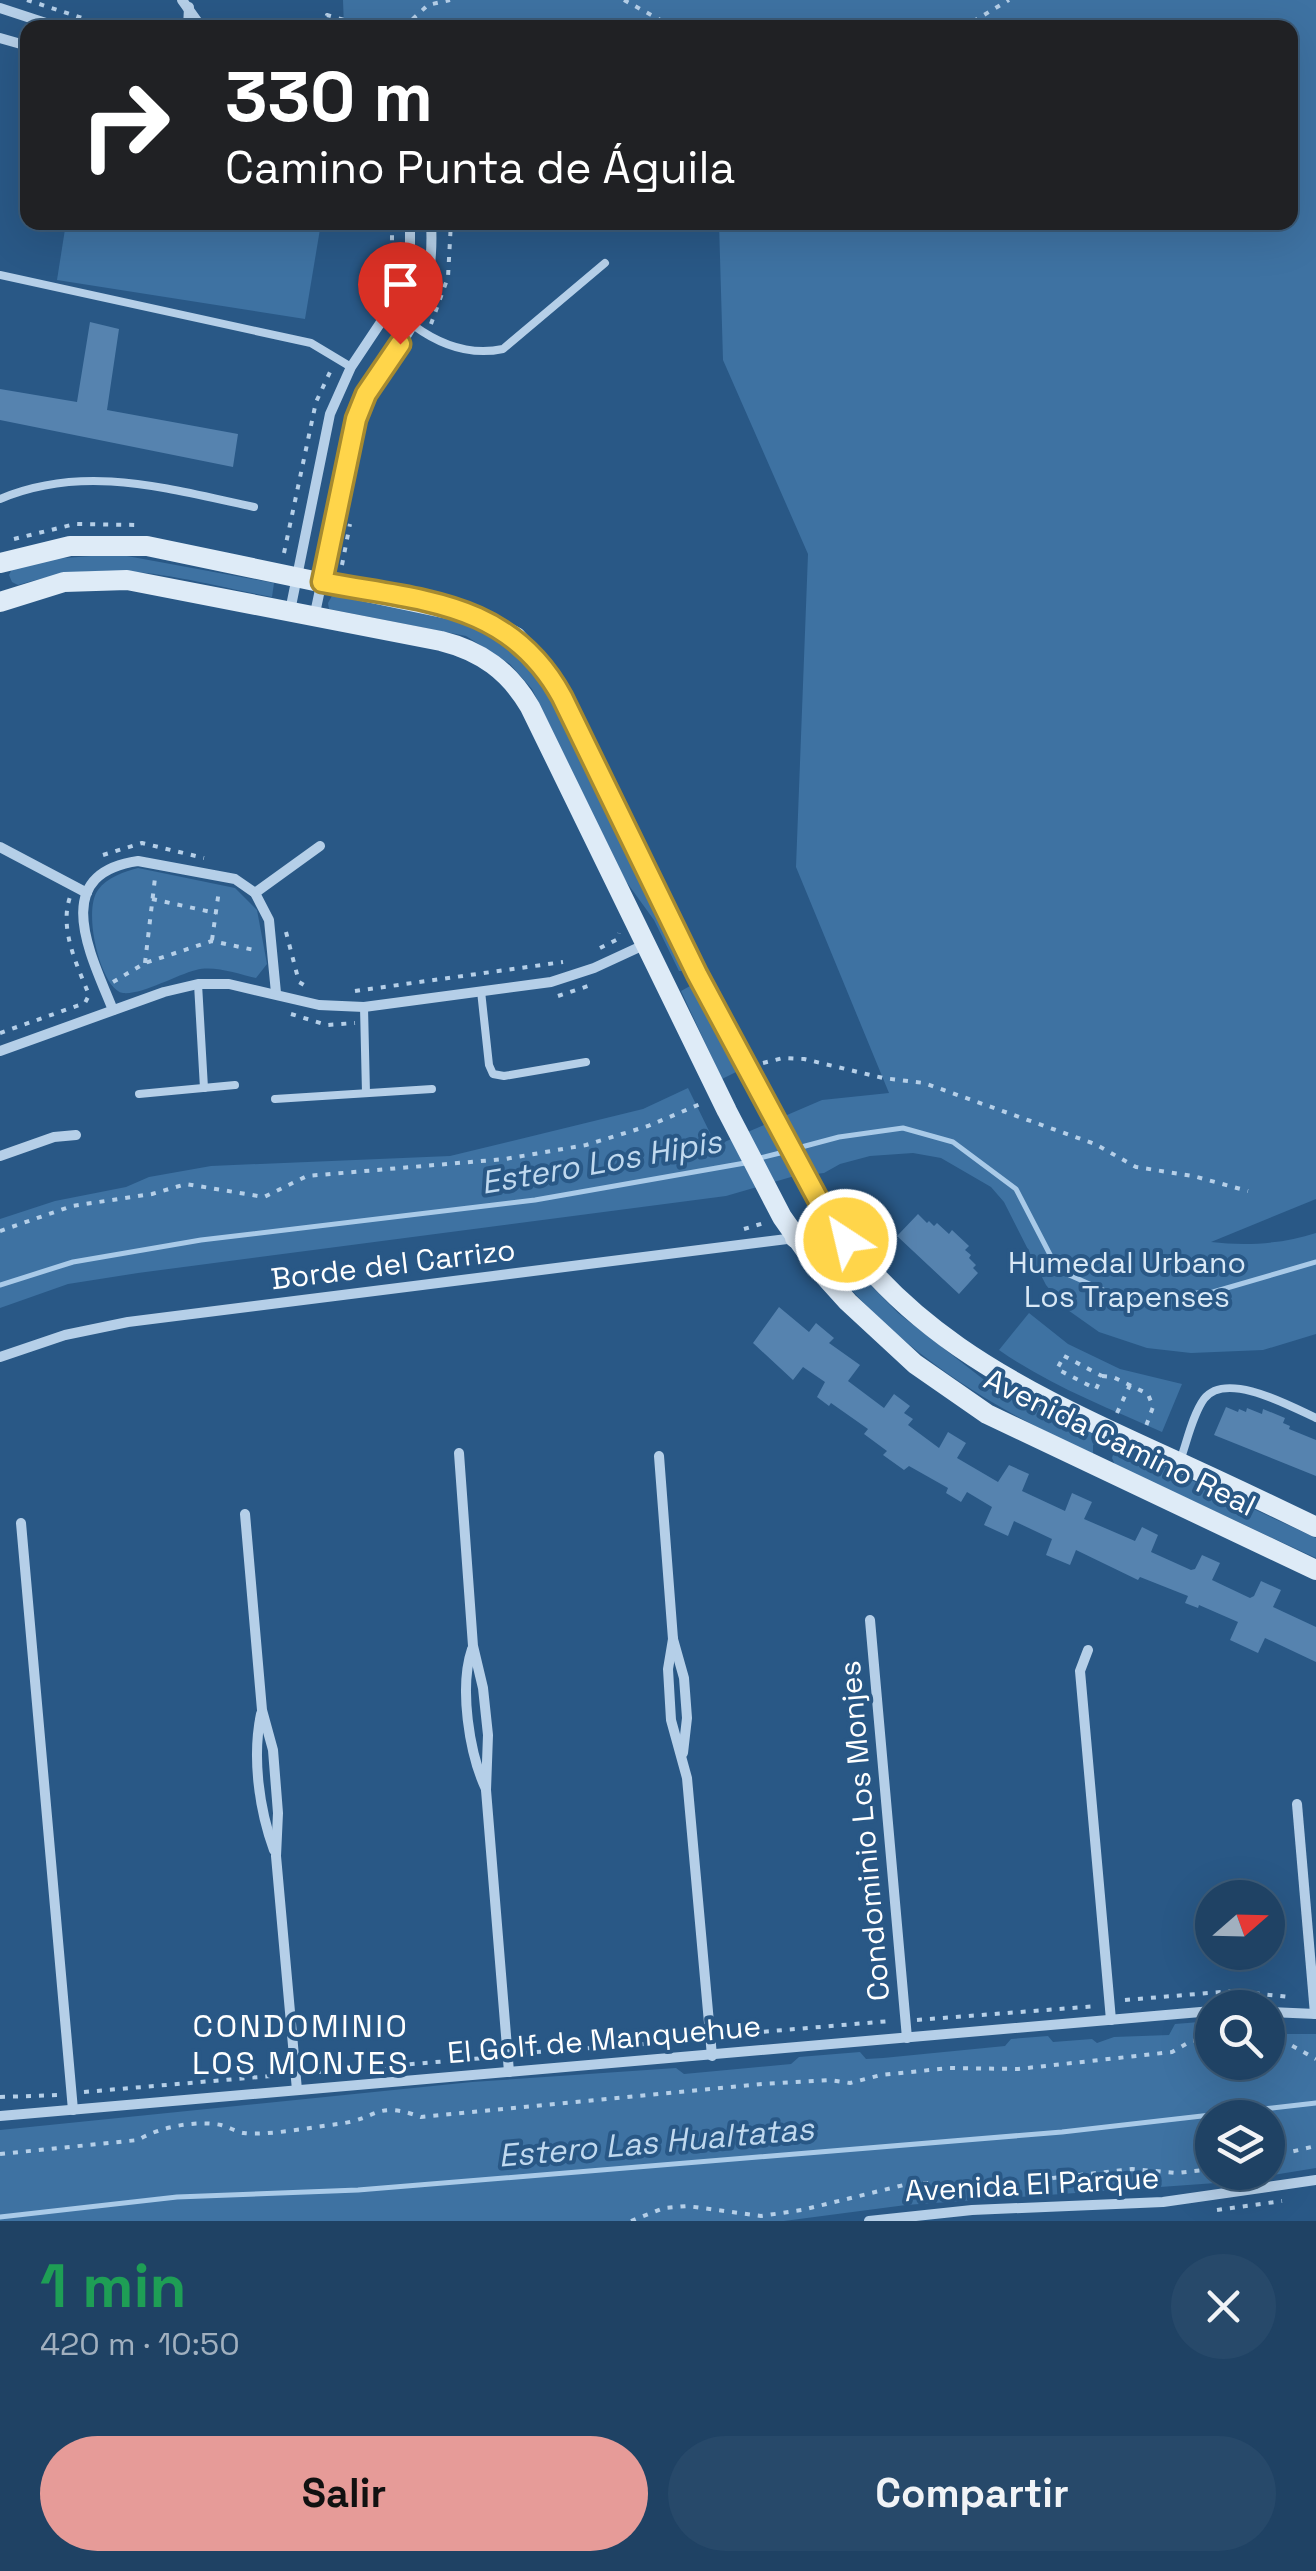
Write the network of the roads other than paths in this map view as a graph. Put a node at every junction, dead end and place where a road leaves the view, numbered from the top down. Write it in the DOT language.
graph roads {
  1 [pos="0,8"];
  2 [pos="37,20"];
  3 [pos="410,230"];
  4 [pos="431,230"];
  5 [pos="606,262"];
  6 [pos="0,275"];
  7 [pos="413,325"];
  8 [pos="352,366"];
  9 [pos="0,499"];
  10 [pos="254,508"];
  11 [pos="2,557"];
  12 [pos="297,576"];
  13 [pos="322,582"];
  14 [pos="0,602"];
  15 [pos="290,612"];
  16 [pos="314,618"];
  17 [pos="0,846"];
  18 [pos="320,846"];
  19 [pos="254,892"];
  20 [pos="87,893"];
  21 [pos="646,944"];
  22 [pos="658,970"];
  23 [pos="697,974"];
  24 [pos="198,984"];
  25 [pos="481,991"];
  26 [pos="276,994"];
  27 [pos="364,1006"];
  28 [pos="113,1010"];
  29 [pos="0,1051"];
  30 [pos="586,1062"];
  31 [pos="235,1084"];
  32 [pos="204,1088"];
  33 [pos="432,1088"];
  34 [pos="366,1093"];
  35 [pos="138,1094"];
  36 [pos="275,1099"];
  37 [pos="76,1135"];
  38 [pos="0,1156"];
  39 [pos="795,1238"];
  40 [pos="864,1261"];
  41 [pos="0,1357"];
  42 [pos="1316,1418"];
  43 [pos="1126,1429"];
  44 [pos="459,1452"];
  45 [pos="659,1456"];
  46 [pos="1180,1463"];
  47 [pos="1102,1471"];
  48 [pos="245,1514"];
  49 [pos="21,1523"];
  50 [pos="1316,1527"];
  51 [pos="1316,1570"];
  52 [pos="870,1620"];
  53 [pos="1088,1650"];
  54 [pos="1297,1804"];
  55 [pos="1195,2012"];
  56 [pos="1285,2013"];
  57 [pos="1110,2014"];
  58 [pos="1315,2014"];
  59 [pos="906,2032"];
  60 [pos="712,2056"];
  61 [pos="508,2066"];
  62 [pos="297,2090"];
  63 [pos="73,2110"];
  64 [pos="0,2116"];
  65 [pos="1316,2180"];
  66 [pos="869,2221"];
  1 -- 2 [label="street"];
  3 -- 8 [label="street"];
  4 -- 7 [label="street"];
  5 -- 7 [label="lane"];
  6 -- 8 [label="lane"];
  7 -- 13 [label="street"];
  8 -- 12 [label="street"];
  9 -- 10 [label="lane"];
  11 -- 12 [label="main road"];
  12 -- 13 [label="main road"];
  12 -- 15 [label="street"];
  13 -- 16 [label="street"];
  13 -- 23 [label="main road"];
  14 -- 15 [label="main road, Avenida Camino Real"];
  15 -- 16 [label="main road, Avenida Camino Real"];
  16 -- 21 [label="main road, Avenida Camino Real"];
  17 -- 20 [label="street"];
  18 -- 19 [label="street"];
  19 -- 20 [label="street"];
  19 -- 26 [label="street"];
  20 -- 28 [label="street"];
  21 -- 22 [label="main road, Avenida Camino Real"];
  21 -- 25 [label="street"];
  22 -- 23 [label="main road"];
  22 -- 39 [label="main road, Avenida Camino Real"];
  23 -- 40 [label="main road, Avenida Camino Real"];
  24 -- 26 [label="street"];
  24 -- 28 [label="street"];
  24 -- 32 [label="lane"];
  25 -- 27 [label="street"];
  25 -- 30 [label="lane"];
  26 -- 27 [label="street"];
  27 -- 34 [label="lane"];
  28 -- 29 [label="street"];
  31 -- 32 [label="lane"];
  32 -- 35 [label="lane"];
  33 -- 34 [label="lane"];
  34 -- 36 [label="lane"];
  37 -- 38 [label="street"];
  39 -- 40 [label="main road"];
  39 -- 41 [label="street, Borde del Carrizo"];
  39 -- 47 [label="main road, Avenida Camino Real"];
  40 -- 43 [label="main road, Avenida Camino Real"];
  42 -- 46 [label="lane"];
  43 -- 46 [label="main road, Avenida Camino Real"];
  43 -- 47 [label="main road"];
  44 -- 61 [label="street"];
  45 -- 60 [label="street"];
  46 -- 50 [label="main road, Avenida Camino Real"];
  47 -- 51 [label="main road, Avenida Camino Real"];
  48 -- 62 [label="street"];
  49 -- 63 [label="street"];
  52 -- 59 [label="street, Condominio Los Monjes"];
  53 -- 57 [label="street"];
  54 -- 58 [label="street"];
  55 -- 57 [label="street, El Golf de Manquehue"];
  56 -- 58 [label="street"];
  57 -- 59 [label="street, El Golf de Manquehue"];
  59 -- 60 [label="street, El Golf de Manquehue"];
  60 -- 61 [label="street, El Golf de Manquehue"];
  61 -- 62 [label="street, El Golf de Manquehue"];
  62 -- 63 [label="street, El Golf de Manquehue"];
  63 -- 64 [label="street, El Golf de Manquehue"];
  65 -- 66 [label="street, Avenida El Parque"];
}
